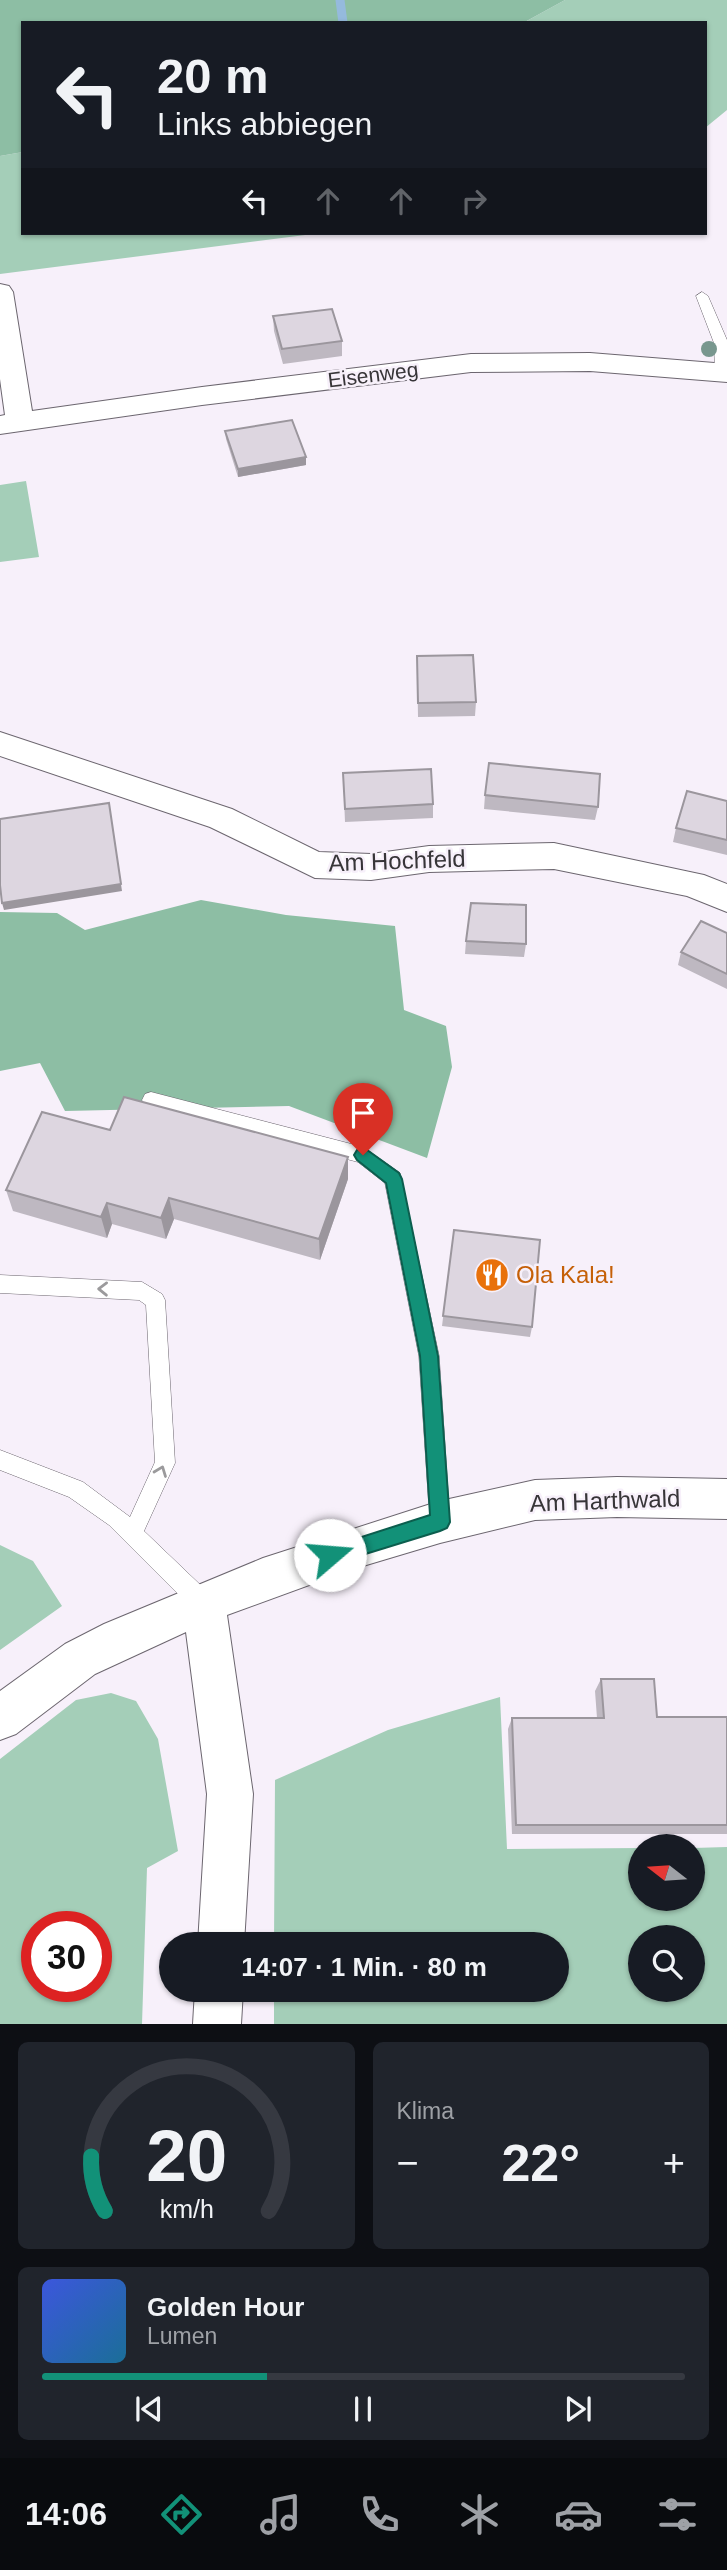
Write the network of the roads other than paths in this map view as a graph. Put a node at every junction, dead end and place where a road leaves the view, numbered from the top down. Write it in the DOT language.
graph roads {
  1 [pos="0,292"];
  2 [pos="702,296"];
  3 [pos="724,373"];
  4 [pos="10,423"];
  5 [pos="0,744"];
  6 [pos="727,899"];
  7 [pos="151,1100"];
  8 [pos="0,1284"];
  9 [pos="0,1460"];
  10 [pos="727,1499"];
  11 [pos="440,1522"];
  12 [pos="132,1533"];
  13 [pos="204,1604"];
  14 [pos="0,1718"];
  15 [pos="222,1932"];
  16 [pos="218,2002"];
  17 [pos="217,2024"];
  1 -- 4 [label="street, Eisenweg"];
  2 -- 3 [label="lane"];
  3 -- 4 [label="street, Eisenweg"];
  5 -- 6 [label="street, Am Hochfeld"];
  7 -- 11 [label="lane"];
  12 -- 8 [label="lane, one-way"];
  9 -- 12 [label="lane"];
  10 -- 11 [label="street, Am Harthwald"];
  11 -- 13 [label="street, Am Harthwald"];
  12 -- 13 [label="lane"];
  13 -- 14 [label="street, Am Harthwald"];
  13 -- 15 [label="street"];
  16 -- 17 [label="street"];
}
